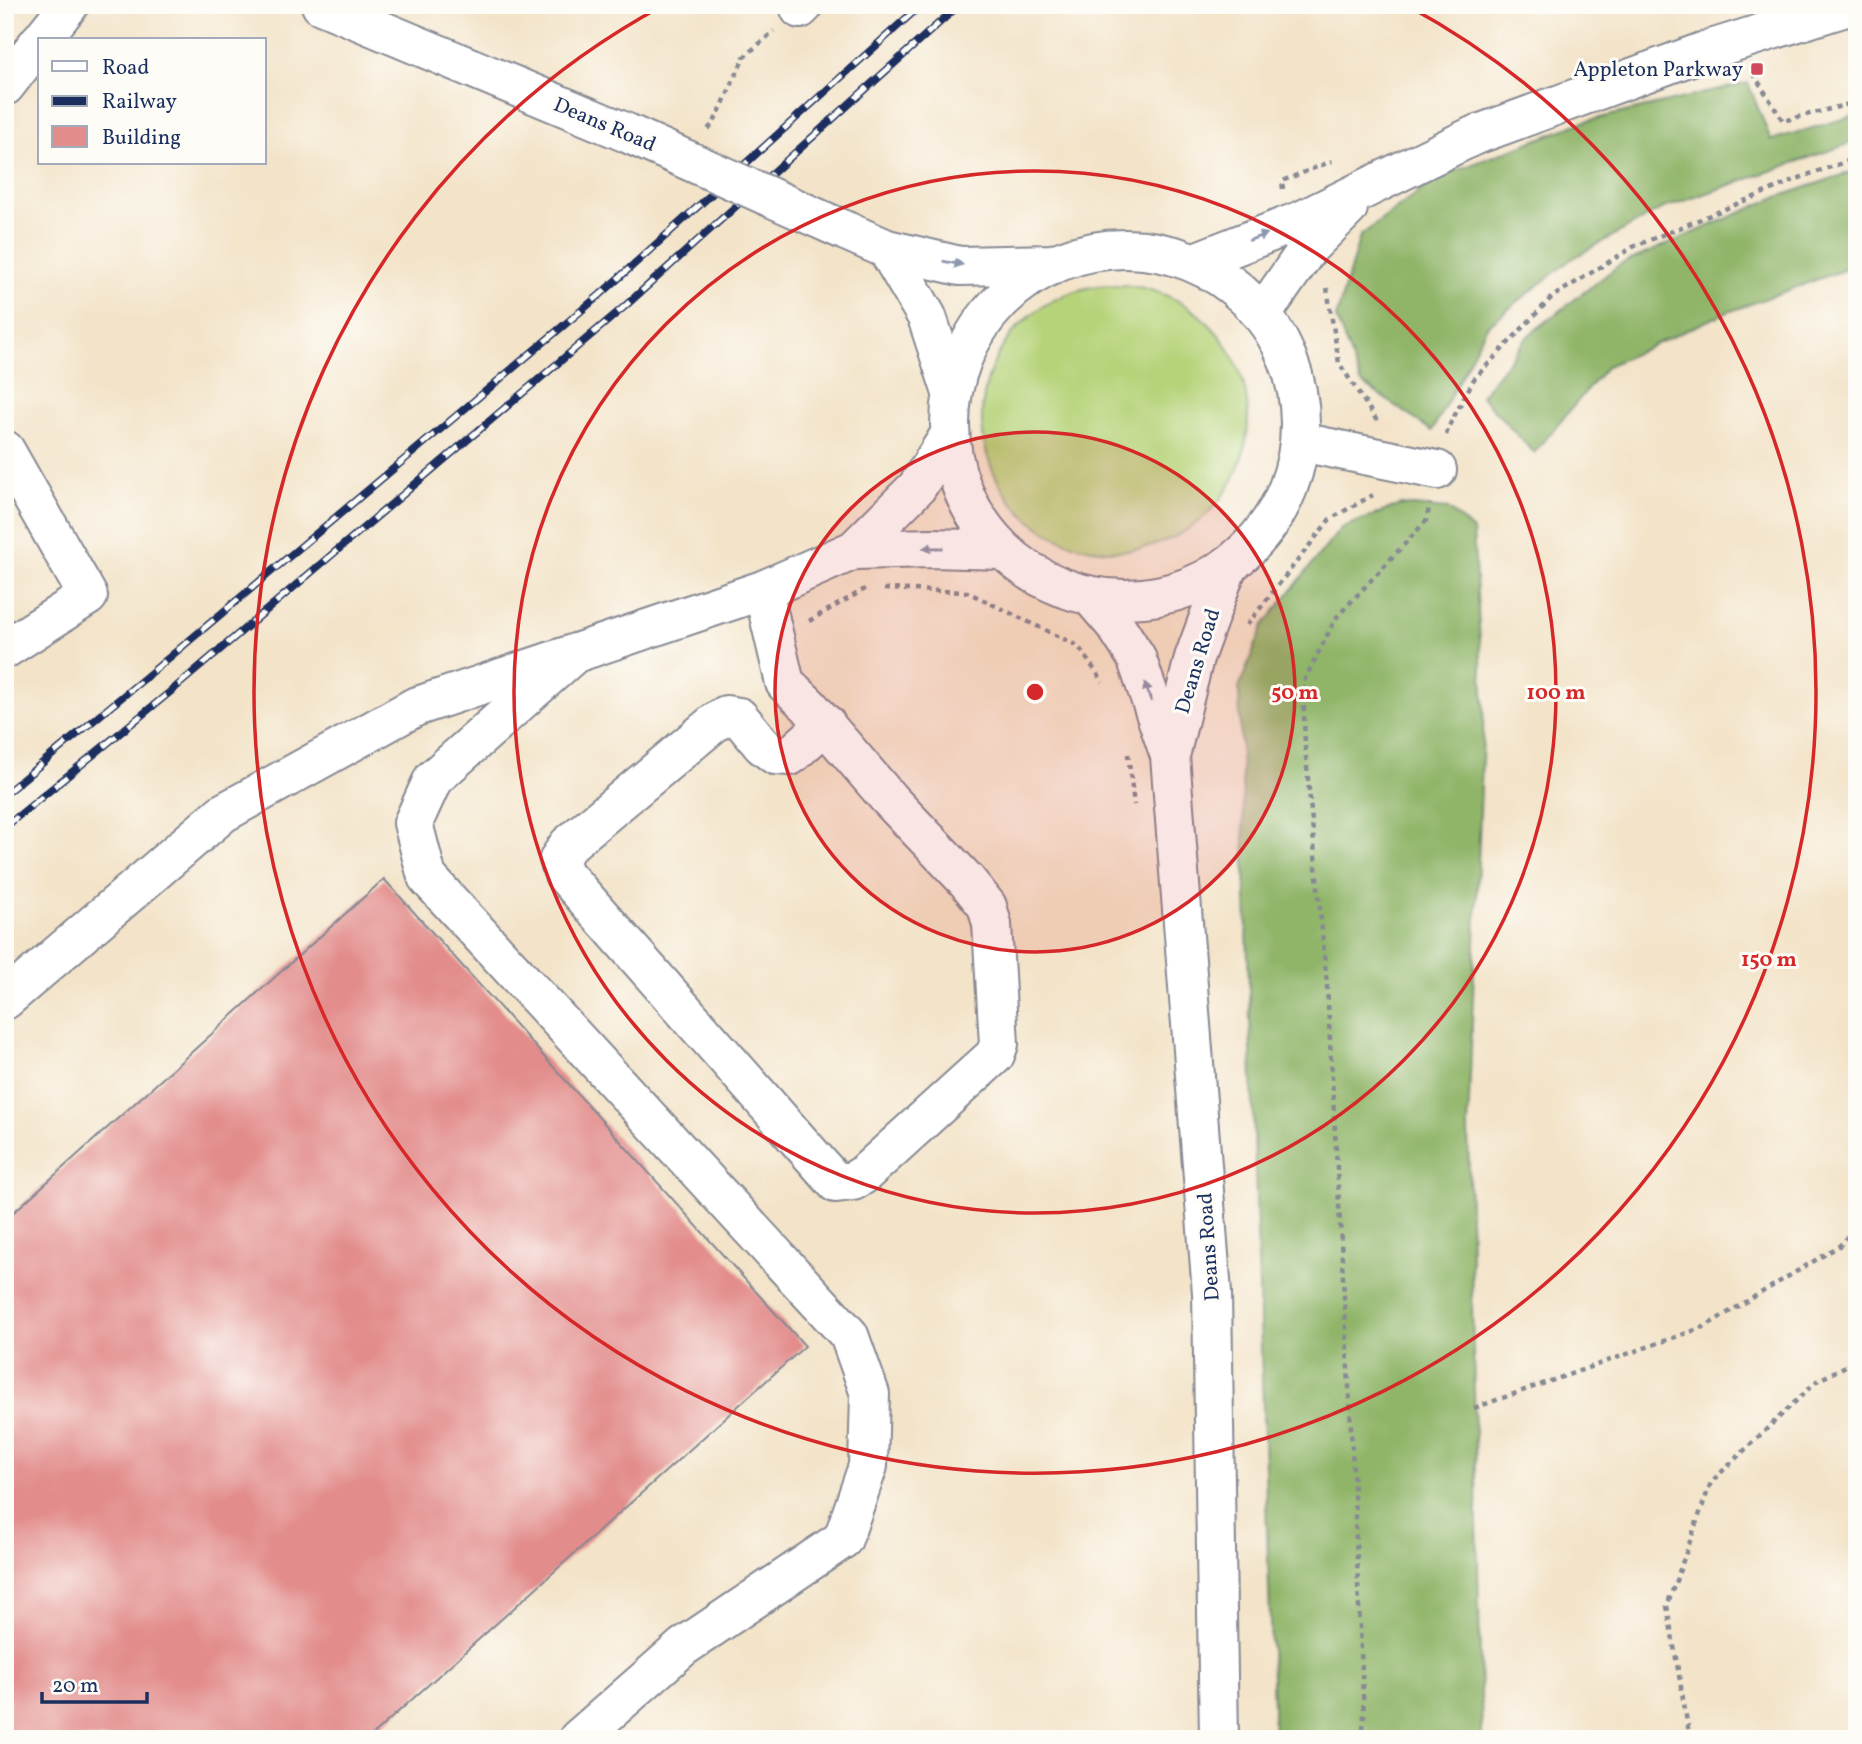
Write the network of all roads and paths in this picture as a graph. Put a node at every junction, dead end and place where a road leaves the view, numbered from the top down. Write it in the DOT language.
graph roads {
  1 [pos="69,5"];
  2 [pos="321,5"];
  3 [pos="1852,5"];
  4 [pos="802,7"];
  5 [pos="43,38"];
  6 [pos="1732,42"];
  7 [pos="38,45"];
  8 [pos="5,86"];
  9 [pos="1857,102"];
  10 [pos="704,133"];
  11 [pos="1857,158"];
  12 [pos="1332,161"];
  13 [pos="1298,237"];
  14 [pos="887,249"];
  15 [pos="1195,262"];
  16 [pos="1052,264"];
  17 [pos="1263,313"];
  18 [pos="952,393"];
  19 [pos="949,436"];
  20 [pos="1301,442"];
  21 [pos="5,450"];
  22 [pos="1381,459"];
  23 [pos="1437,470"];
  24 [pos="854,550"];
  25 [pos="1002,550"];
  26 [pos="1227,568"];
  27 [pos="763,590"];
  28 [pos="1092,598"];
  29 [pos="775,640"];
  30 [pos="1199,644"];
  31 [pos="1078,646"];
  32 [pos="5,649"];
  33 [pos="575,653"];
  34 [pos="1136,657"];
  35 [pos="1108,688"];
  36 [pos="826,724"];
  37 [pos="1127,750"];
  38 [pos="1170,756"];
  39 [pos="1135,817"];
  40 [pos="5,1000"];
  41 [pos="1857,1228"];
  42 [pos="1857,1360"];
  43 [pos="1475,1408"];
  44 [pos="578,1739"];
  45 [pos="1219,1739"];
  46 [pos="1362,1739"];
  47 [pos="1690,1739"];
  1 -- 5 [label="street"];
  2 -- 14 [label="street, Deans Road, bridge"];
  3 -- 6 [label="street"];
  4 -- 10 [label="path"];
  6 -- 9 [label="path"];
  6 -- 13 [label="street"];
  7 -- 8 [label="street"];
  11 -- 23 [label="path"];
  12 -- 13 [label="path"];
  15 -- 13 [label="street, one-way"];
  13 -- 17 [label="street"];
  13 -- 22 [label="path"];
  14 -- 16 [label="street, Deans Road, one-way"];
  14 -- 18 [label="street"];
  15 -- 16 [label="street"];
  15 -- 17 [label="street"];
  16 -- 18 [label="street"];
  17 -- 20 [label="street"];
  18 -- 19 [label="street"];
  19 -- 24 [label="street"];
  19 -- 25 [label="street"];
  20 -- 22 [label="street"];
  20 -- 26 [label="street"];
  21 -- 32 [label="street"];
  22 -- 23 [label="street"];
  22 -- 30 [label="path"];
  23 -- 46 [label="path"];
  25 -- 24 [label="street, one-way"];
  24 -- 27 [label="street"];
  25 -- 28 [label="street"];
  26 -- 28 [label="street"];
  26 -- 30 [label="street, Deans Road"];
  27 -- 29 [label="street"];
  27 -- 33 [label="street"];
  28 -- 34 [label="street, Deans Road"];
  29 -- 31 [label="path"];
  29 -- 36 [label="street"];
  30 -- 38 [label="street, Deans Road"];
  31 -- 34 [label="path"];
  31 -- 35 [label="path"];
  33 -- 40 [label="street"];
  33 -- 44 [label="street"];
  38 -- 34 [label="street, Deans Road, one-way"];
  36 -- 36 [label="street"];
  37 -- 39 [label="path"];
  38 -- 45 [label="street, Deans Road"];
  41 -- 43 [label="path"];
  42 -- 47 [label="path"];
}
